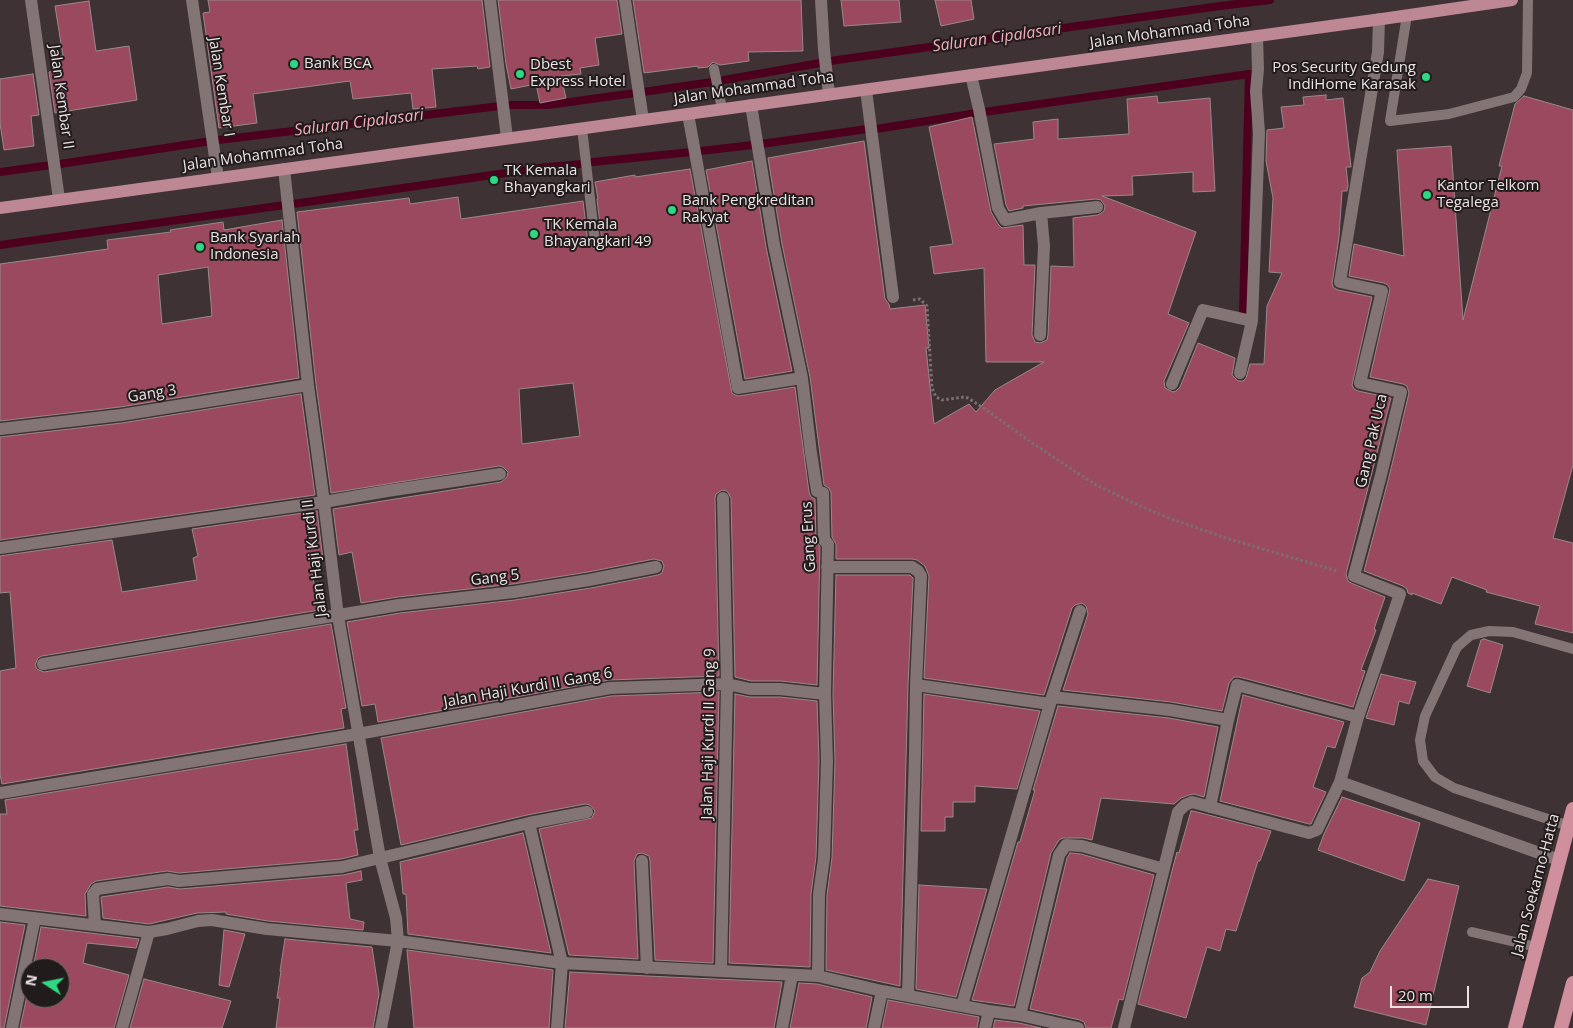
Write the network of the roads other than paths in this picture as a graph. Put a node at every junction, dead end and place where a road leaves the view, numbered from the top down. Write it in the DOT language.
graph roads {
  1 [pos="31,0"];
  2 [pos="192,0"];
  3 [pos="490,0"];
  4 [pos="625,0"];
  5 [pos="821,0"];
  6 [pos="1512,0"];
  7 [pos="1528,0"];
  8 [pos="1474,3"];
  9 [pos="1407,15"];
  10 [pos="1379,19"];
  11 [pos="1257,36"];
  12 [pos="714,69"];
  13 [pos="970,75"];
  14 [pos="866,90"];
  15 [pos="829,94"];
  16 [pos="751,105"];
  17 [pos="722,109"];
  18 [pos="688,114"];
  19 [pos="643,120"];
  20 [pos="582,128"];
  21 [pos="508,138"];
  22 [pos="284,169"];
  23 [pos="218,178"];
  24 [pos="59,199"];
  25 [pos="1097,207"];
  26 [pos="0,208"];
  27 [pos="1041,213"];
  28 [pos="595,242"];
  29 [pos="893,297"];
  30 [pos="1252,321"];
  31 [pos="1040,335"];
  32 [pos="1240,373"];
  33 [pos="802,378"];
  34 [pos="1172,384"];
  35 [pos="308,385"];
  36 [pos="0,429"];
  37 [pos="500,474"];
  38 [pos="723,498"];
  39 [pos="324,502"];
  40 [pos="0,548"];
  41 [pos="656,567"];
  42 [pos="828,567"];
  43 [pos="1080,611"];
  44 [pos="338,616"];
  45 [pos="1573,649"];
  46 [pos="43,664"];
  47 [pos="727,684"];
  48 [pos="916,685"];
  49 [pos="825,694"];
  50 [pos="1051,700"];
  51 [pos="1358,717"];
  52 [pos="1228,720"];
  53 [pos="358,734"];
  54 [pos="1340,782"];
  55 [pos="0,793"];
  56 [pos="1210,807"];
  57 [pos="1573,809"];
  58 [pos="587,812"];
  59 [pos="529,823"];
  60 [pos="1568,826"];
  61 [pos="380,858"];
  62 [pos="1559,860"];
  63 [pos="642,861"];
  64 [pos="1164,869"];
  65 [pos="0,914"];
  66 [pos="35,918"];
  67 [pos="95,924"];
  68 [pos="149,932"];
  69 [pos="1472,932"];
  70 [pos="398,940"];
  71 [pos="1537,947"];
  72 [pos="562,963"];
  73 [pos="647,968"];
  74 [pos="721,971"];
  75 [pos="792,974"];
  76 [pos="818,976"];
  77 [pos="1573,983"];
  78 [pos="882,991"];
  79 [pos="908,995"];
  80 [pos="962,1005"];
  81 [pos="989,1011"];
  82 [pos="1020,1015"];
  83 [pos="12,1028"];
  84 [pos="122,1028"];
  85 [pos="381,1028"];
  86 [pos="557,1028"];
  87 [pos="782,1028"];
  88 [pos="874,1028"];
  89 [pos="985,1028"];
  90 [pos="1078,1028"];
  91 [pos="1124,1028"];
  92 [pos="1515,1028"];
  93 [pos="1561,1028"];
  1 -- 24 [label="street, Jalan Kembar II"];
  2 -- 23 [label="street, Jalan Kembar I"];
  3 -- 21 [label="street"];
  4 -- 19 [label="street"];
  5 -- 15 [label="street"];
  6 -- 8 [label="main road, Jalan Mohammad Toha"];
  7 -- 9 [label="lane"];
  8 -- 9 [label="main road, Jalan Mohammad Toha"];
  9 -- 10 [label="main road, Jalan Mohammad Toha"];
  10 -- 11 [label="main road, Jalan Mohammad Toha"];
  10 -- 51 [label="street, Gang Pak Uca"];
  11 -- 13 [label="main road, Jalan Mohammad Toha"];
  11 -- 30 [label="street"];
  12 -- 17 [label="lane"];
  13 -- 14 [label="main road, Jalan Mohammad Toha"];
  13 -- 27 [label="street"];
  14 -- 15 [label="main road, Jalan Mohammad Toha"];
  14 -- 29 [label="street"];
  15 -- 16 [label="main road, Jalan Mohammad Toha"];
  16 -- 17 [label="main road, Jalan Mohammad Toha"];
  16 -- 33 [label="street, Gang Erus"];
  17 -- 18 [label="main road, Jalan Mohammad Toha"];
  18 -- 19 [label="main road, Jalan Mohammad Toha"];
  18 -- 33 [label="street"];
  19 -- 20 [label="main road, Jalan Mohammad Toha"];
  20 -- 21 [label="main road, Jalan Mohammad Toha"];
  20 -- 28 [label="lane"];
  21 -- 22 [label="main road, Jalan Mohammad Toha"];
  22 -- 23 [label="main road, Jalan Mohammad Toha"];
  22 -- 35 [label="street, Jalan Haji Kurdi II"];
  23 -- 24 [label="main road, Jalan Mohammad Toha"];
  24 -- 26 [label="main road, Jalan Mohammad Toha"];
  25 -- 27 [label="street"];
  27 -- 31 [label="street"];
  30 -- 32 [label="street"];
  30 -- 34 [label="street"];
  33 -- 42 [label="street, Gang Erus"];
  35 -- 36 [label="street, Gang 3"];
  35 -- 39 [label="street, Jalan Haji Kurdi II"];
  37 -- 39 [label="street"];
  38 -- 47 [label="street, Jalan Haji Kurdi II Gang 9"];
  39 -- 40 [label="street"];
  39 -- 44 [label="street, Jalan Haji Kurdi II"];
  41 -- 44 [label="street, Gang 5"];
  42 -- 48 [label="street"];
  42 -- 49 [label="street, Gang Erus"];
  43 -- 50 [label="street"];
  44 -- 46 [label="street, Gang 5"];
  44 -- 53 [label="street, Jalan Haji Kurdi II"];
  45 -- 60 [label="lane"];
  47 -- 49 [label="street, Jalan Haji Kurdi II Gang 6"];
  47 -- 53 [label="street, Jalan Haji Kurdi II Gang 6"];
  47 -- 74 [label="street, Jalan Haji Kurdi II Gang 9"];
  48 -- 50 [label="street"];
  48 -- 79 [label="street"];
  49 -- 76 [label="street, Gang Erus"];
  50 -- 52 [label="street"];
  50 -- 80 [label="street"];
  51 -- 52 [label="street"];
  51 -- 54 [label="street"];
  52 -- 56 [label="street"];
  53 -- 55 [label="street, Jalan Haji Kurdi II Gang 6"];
  53 -- 61 [label="street, Jalan Haji Kurdi II"];
  54 -- 56 [label="street"];
  54 -- 62 [label="street"];
  56 -- 64 [label="street"];
  57 -- 60 [label="highway, Jalan Soekarno-Hatta"];
  58 -- 59 [label="street"];
  59 -- 61 [label="street"];
  59 -- 72 [label="street"];
  60 -- 62 [label="highway, Jalan Soekarno-Hatta"];
  61 -- 67 [label="street"];
  61 -- 70 [label="street, Jalan Haji Kurdi II"];
  62 -- 71 [label="highway, Jalan Soekarno-Hatta"];
  63 -- 73 [label="street"];
  64 -- 82 [label="street"];
  64 -- 91 [label="street"];
  65 -- 66 [label="street"];
  66 -- 67 [label="street"];
  66 -- 83 [label="street"];
  67 -- 68 [label="street"];
  68 -- 70 [label="street"];
  68 -- 84 [label="street"];
  69 -- 71 [label="lane"];
  70 -- 72 [label="street"];
  70 -- 85 [label="street, Jalan Haji Kurdi II"];
  71 -- 92 [label="highway, Jalan Soekarno-Hatta"];
  72 -- 73 [label="street"];
  72 -- 86 [label="street"];
  73 -- 74 [label="street"];
  74 -- 75 [label="street"];
  75 -- 76 [label="street"];
  75 -- 87 [label="street"];
  76 -- 78 [label="street"];
  77 -- 93 [label="highway"];
  78 -- 79 [label="street"];
  78 -- 88 [label="street"];
  79 -- 80 [label="street"];
  80 -- 81 [label="street"];
  81 -- 82 [label="street"];
  81 -- 89 [label="street"];
  82 -- 90 [label="street"];
}
